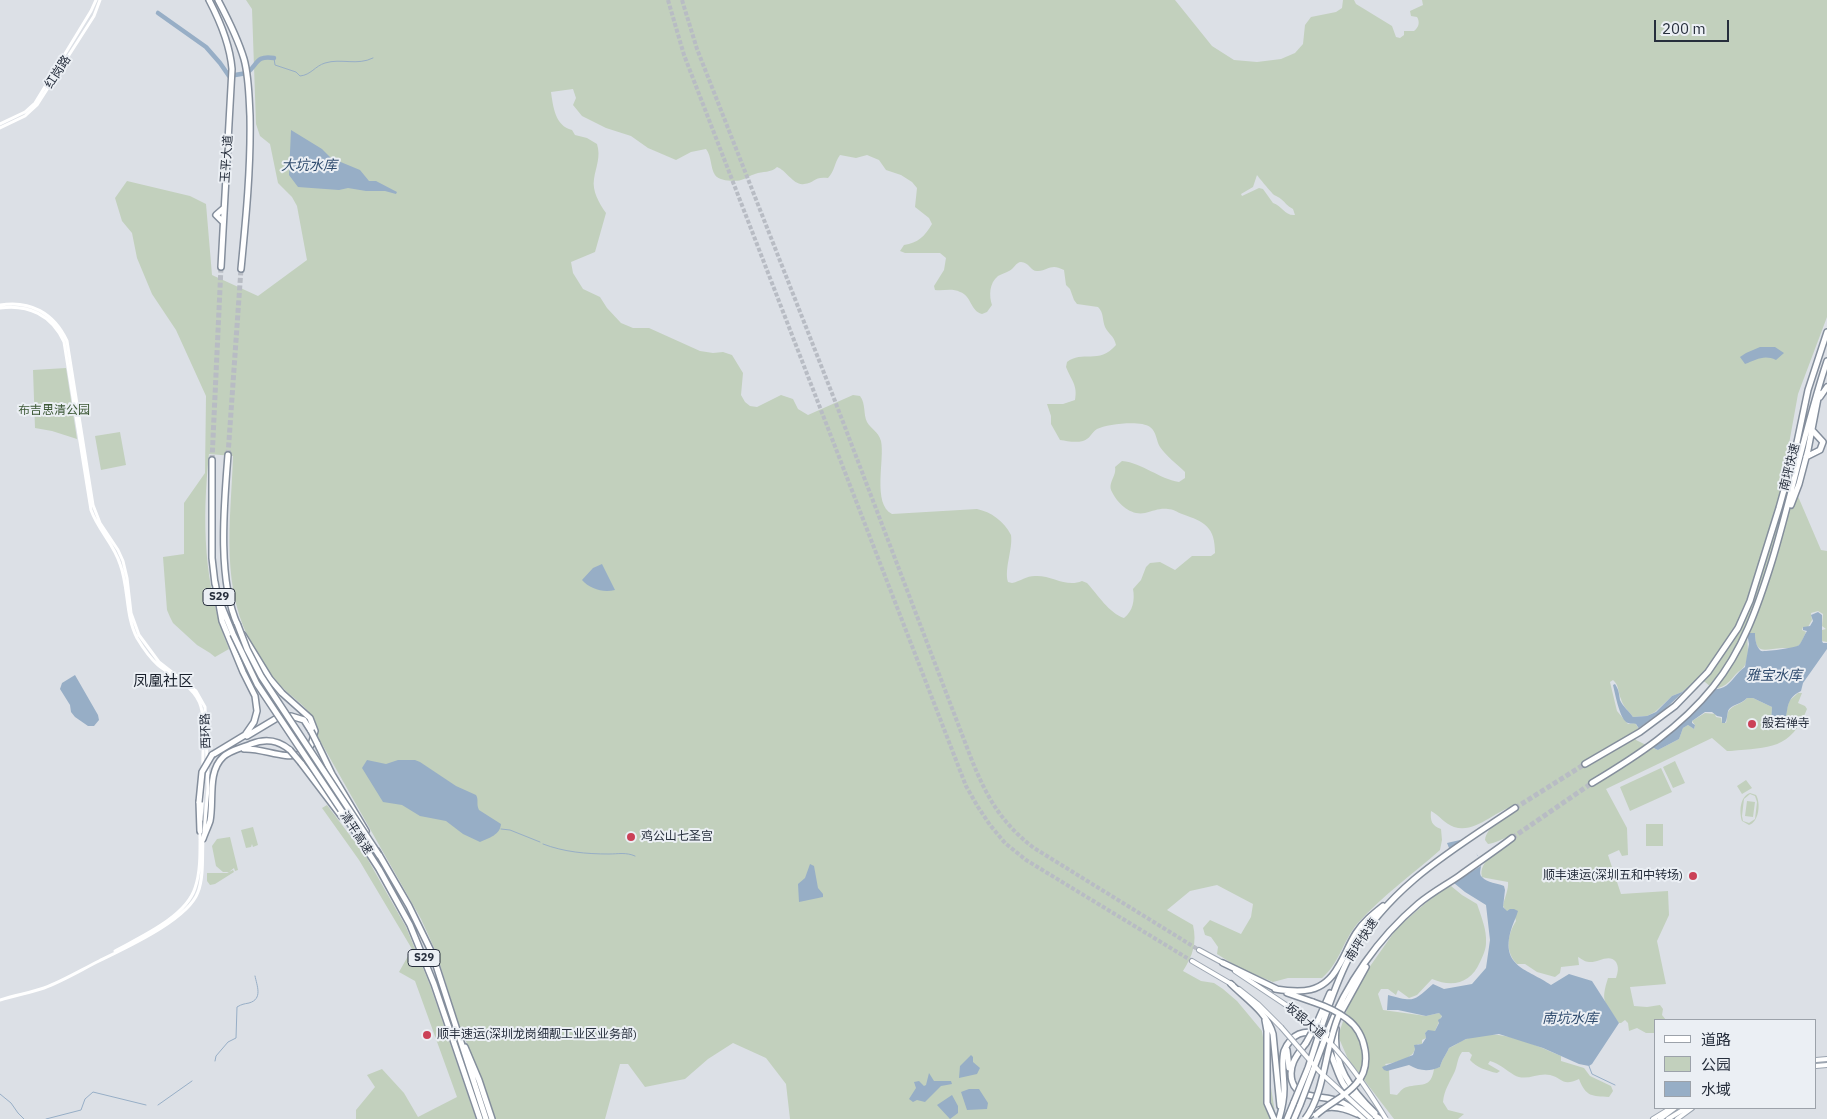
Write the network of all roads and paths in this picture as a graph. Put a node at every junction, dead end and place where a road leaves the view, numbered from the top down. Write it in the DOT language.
graph roads {
  1 [pos="96,0"];
  2 [pos="100,0"];
  3 [pos="209,0"];
  4 [pos="218,0"];
  5 [pos="82,25"];
  6 [pos="86,29"];
  7 [pos="0,124"];
  8 [pos="0,128"];
  9 [pos="224,208"];
  10 [pos="223,222"];
  11 [pos="221,267"];
  12 [pos="241,269"];
  13 [pos="0,307"];
  14 [pos="1827,332"];
  15 [pos="1827,361"];
  16 [pos="1820,383"];
  17 [pos="1827,386"];
  18 [pos="1818,400"];
  19 [pos="1812,430"];
  20 [pos="228,455"];
  21 [pos="1806,457"];
  22 [pos="212,460"];
  23 [pos="1780,534"];
  24 [pos="215,582"];
  25 [pos="237,623"];
  26 [pos="291,716"];
  27 [pos="276,718"];
  28 [pos="235,742"];
  29 [pos="311,745"];
  30 [pos="236,750"];
  31 [pos="301,754"];
  32 [pos="1585,764"];
  33 [pos="1592,783"];
  34 [pos="1515,808"];
  35 [pos="200,831"];
  36 [pos="1512,838"];
  37 [pos="203,839"];
  38 [pos="379,855"];
  39 [pos="371,856"];
  40 [pos="1395,896"];
  41 [pos="1386,936"];
  42 [pos="1199,950"];
  43 [pos="1192,961"];
  44 [pos="1223,963"];
  45 [pos="1230,984"];
  46 [pos="1275,989"];
  47 [pos="0,999"];
  48 [pos="1263,1015"];
  49 [pos="1339,1015"];
  50 [pos="455,1027"];
  51 [pos="1319,1027"];
  52 [pos="1287,1044"];
  53 [pos="1290,1074"];
  54 [pos="1669,1109"];
  55 [pos="1674,1109"];
  56 [pos="1684,1109"];
  57 [pos="1691,1109"];
  58 [pos="1314,1117"];
  59 [pos="1276,1118"];
  60 [pos="1364,1118"];
  61 [pos="480,1119"];
  62 [pos="486,1119"];
  63 [pos="492,1119"];
  64 [pos="1287,1119"];
  65 [pos="1294,1119"];
  66 [pos="1305,1119"];
  67 [pos="1371,1119"];
  68 [pos="1380,1119"];
  69 [pos="1386,1119"];
  70 [pos="1653,1119"];
  71 [pos="1660,1119"];
  72 [pos="1668,1119"];
  73 [pos="1677,1119"];
  1 -- 5 [label="main road, 红岗路"];
  2 -- 6 [label="main road, 红岗路"];
  3 -- 9 [label="highway, 玉平大道"];
  4 -- 12 [label="highway, 玉平大道"];
  5 -- 6 [label="main road"];
  5 -- 7 [label="main road, 红岗路"];
  6 -- 8 [label="main road, 红岗路"];
  9 -- 10 [label="highway, 玉平大道"];
  9 -- 10 [label="highway"];
  10 -- 11 [label="highway"];
  13 -- 35 [label="main road, 西环路"];
  13 -- 37 [label="main road, 西环路"];
  14 -- 32 [label="highway, 南坪快速"];
  15 -- 16 [label="highway, 南坪快速"];
  16 -- 18 [label="highway"];
  16 -- 23 [label="highway, 南坪快速"];
  17 -- 18 [label="highway"];
  18 -- 19 [label="highway"];
  19 -- 21 [label="highway"];
  19 -- 21 [label="highway"];
  20 -- 25 [label="highway, 清平高速 / S29"];
  21 -- 23 [label="highway"];
  22 -- 24 [label="highway, 清平高速 / S29"];
  23 -- 33 [label="highway, 南坪快速"];
  24 -- 28 [label="highway"];
  24 -- 39 [label="highway, 清平高速 / S29, bridge"];
  25 -- 29 [label="highway"];
  25 -- 38 [label="highway, 清平高速 / S29, bridge"];
  26 -- 38 [label="highway, bridge"];
  27 -- 28 [label="highway"];
  28 -- 35 [label="highway, bridge"];
  30 -- 31 [label="highway"];
  30 -- 37 [label="highway"];
  30 -- 39 [label="highway, bridge"];
  34 -- 40 [label="highway, 南坪快速"];
  35 -- 47 [label="main road, 西环路"];
  36 -- 41 [label="highway, 南坪快速"];
  37 -- 47 [label="main road, 西环路"];
  38 -- 50 [label="highway, 清平高速 / S29"];
  39 -- 61 [label="highway, 清平高速 / S29"];
  40 -- 46 [label="highway"];
  40 -- 51 [label="highway, 南坪快速"];
  41 -- 49 [label="highway"];
  41 -- 65 [label="highway, 南坪快速, bridge"];
  42 -- 44 [label="main road, 坂银大道"];
  43 -- 45 [label="main road, 坂银大道"];
  44 -- 46 [label="highway"];
  44 -- 69 [label="main road, 坂银大道, bridge"];
  45 -- 48 [label="highway"];
  45 -- 67 [label="main road, 坂银大道, bridge"];
  46 -- 58 [label="highway, bridge"];
  48 -- 59 [label="highway"];
  48 -- 59 [label="highway"];
  49 -- 66 [label="highway, bridge"];
  49 -- 68 [label="highway"];
  50 -- 62 [label="highway, 清平高速 / S29"];
  50 -- 63 [label="highway"];
  51 -- 53 [label="highway, bridge"];
  51 -- 64 [label="highway, bridge"];
  52 -- 53 [label="highway"];
  52 -- 59 [label="highway"];
  52 -- 68 [label="highway"];
  53 -- 60 [label="highway"];
  54 -- 70 [label="main road"];
  55 -- 71 [label="main road"];
  56 -- 72 [label="main road"];
  57 -- 73 [label="main road"];
  60 -- 66 [label="highway"];
}
